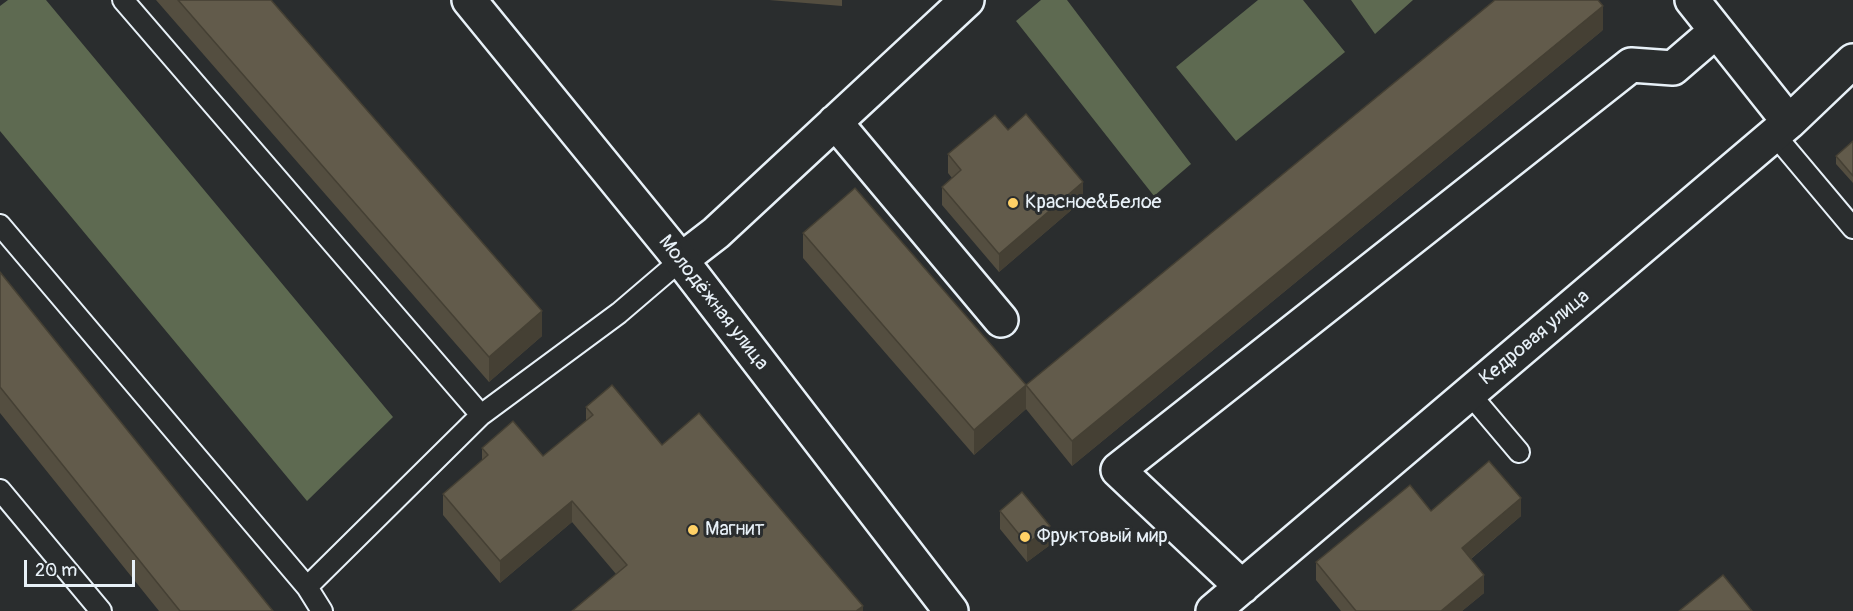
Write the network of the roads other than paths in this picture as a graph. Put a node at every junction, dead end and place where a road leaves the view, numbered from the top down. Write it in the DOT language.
graph roads {
  1 [pos="123,0"];
  2 [pos="469,0"];
  3 [pos="967,0"];
  4 [pos="1692,0"];
  5 [pos="1716,31"];
  6 [pos="1853,61"];
  7 [pos="835,122"];
  8 [pos="1781,128"];
  9 [pos="0,225"];
  10 [pos="1853,228"];
  11 [pos="681,260"];
  12 [pos="1001,320"];
  13 [pos="1469,393"];
  14 [pos="481,416"];
  15 [pos="1520,452"];
  16 [pos="0,490"];
  17 [pos="1242,586"];
  18 [pos="308,587"];
  19 [pos="101,611"];
  20 [pos="322,611"];
  21 [pos="951,611"];
  22 [pos="1213,611"];
  1 -- 14 [label="lane"];
  2 -- 11 [label="street, Молодёжная улица"];
  3 -- 7 [label="street"];
  4 -- 5 [label="street"];
  5 -- 8 [label="street"];
  5 -- 17 [label="street"];
  6 -- 8 [label="street, Кедровая улица"];
  7 -- 11 [label="street"];
  7 -- 12 [label="street"];
  8 -- 10 [label="lane"];
  8 -- 13 [label="street, Кедровая улица"];
  9 -- 18 [label="lane"];
  11 -- 14 [label="lane"];
  11 -- 21 [label="street, Молодёжная улица"];
  13 -- 15 [label="lane"];
  13 -- 17 [label="street, Кедровая улица"];
  14 -- 18 [label="lane"];
  16 -- 19 [label="lane"];
  17 -- 22 [label="street, Кедровая улица"];
  18 -- 20 [label="lane"];
}
